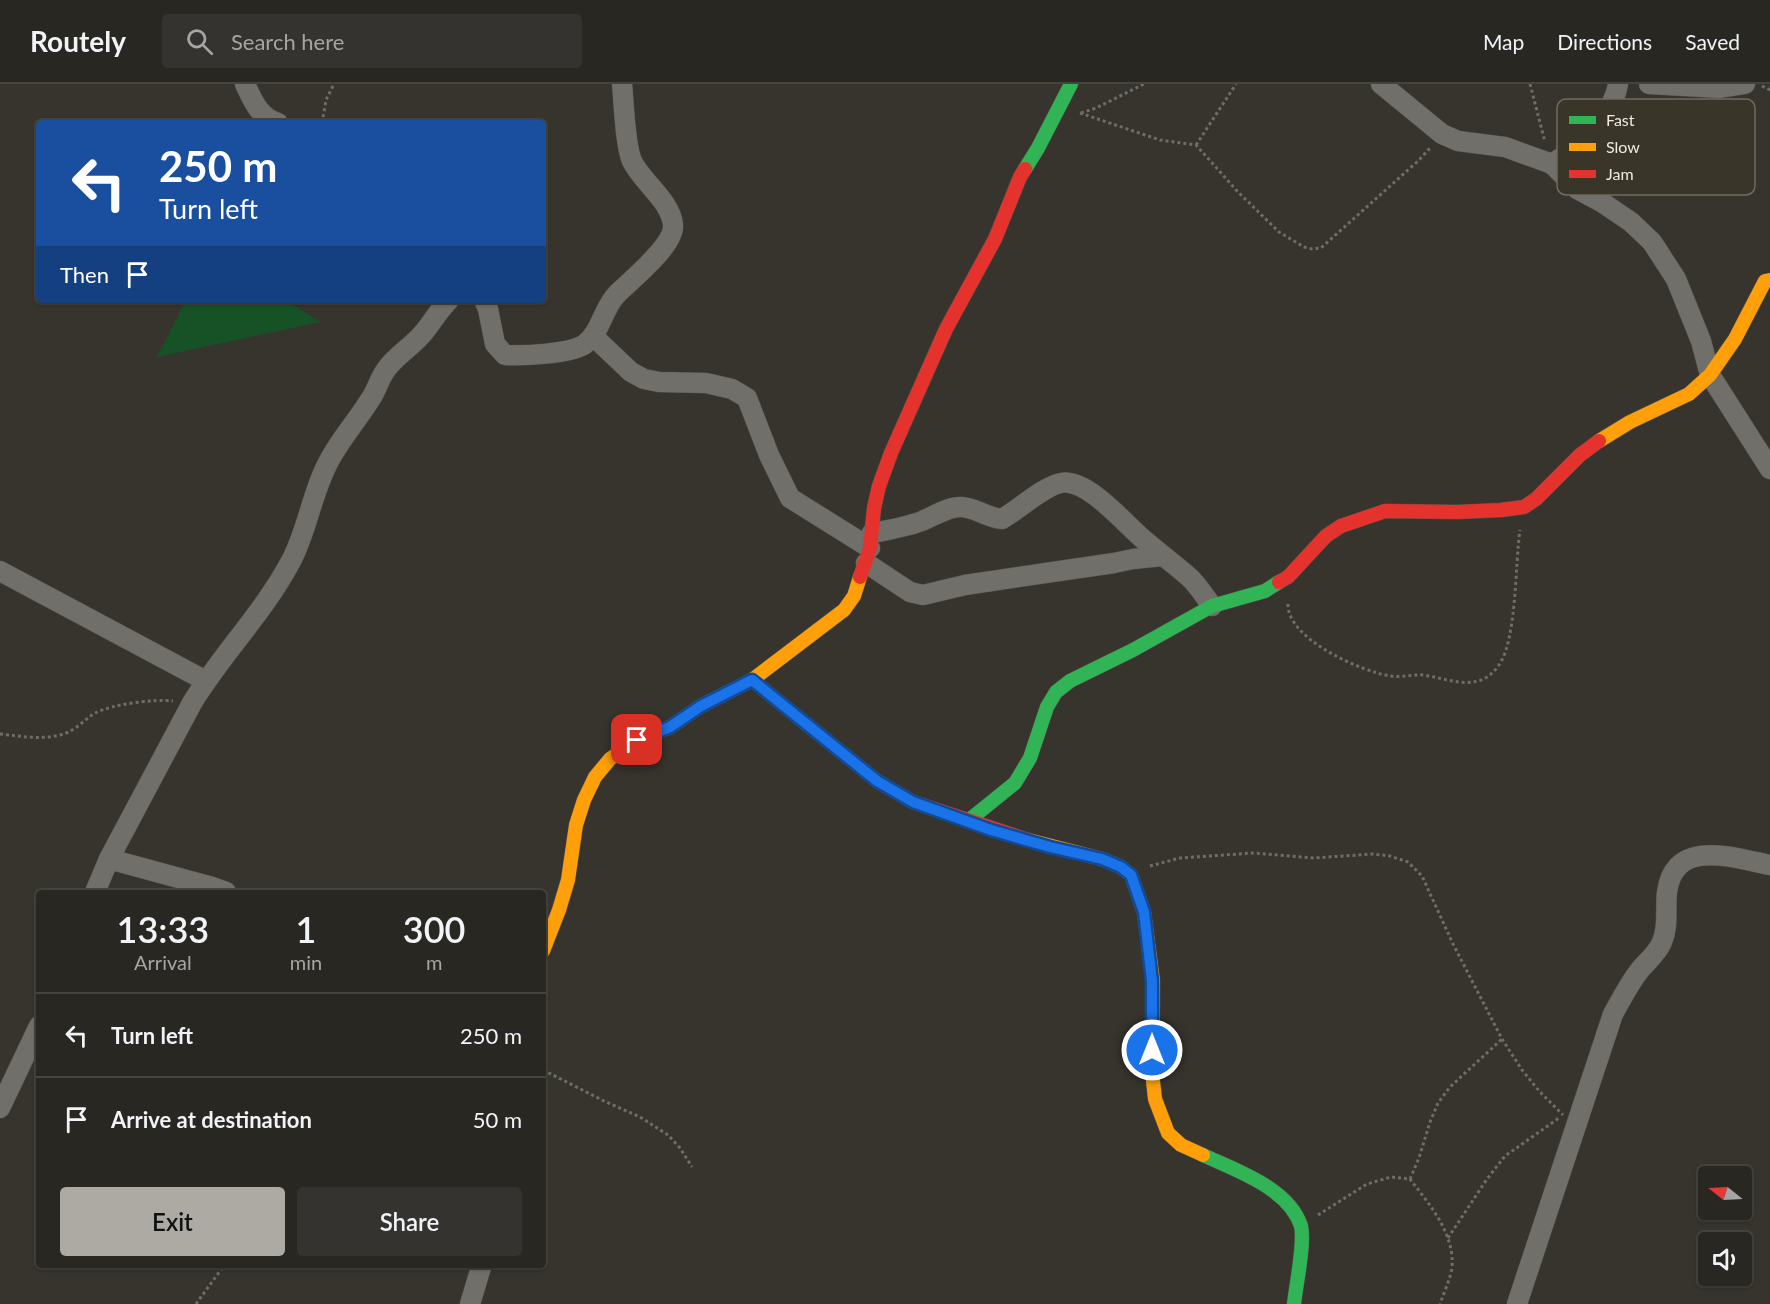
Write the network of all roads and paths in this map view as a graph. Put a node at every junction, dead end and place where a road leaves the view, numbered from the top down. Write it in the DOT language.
graph roads {
  1 [pos="245,84"];
  2 [pos="334,84"];
  3 [pos="622,84"];
  4 [pos="1071,84"];
  5 [pos="1144,84"];
  6 [pos="1236,84"];
  7 [pos="1381,84"];
  8 [pos="1530,84"];
  9 [pos="1618,84"];
  10 [pos="1649,84"];
  11 [pos="1745,84"];
  12 [pos="1614,99"];
  13 [pos="270,120"];
  14 [pos="323,120"];
  15 [pos="1442,134"];
  16 [pos="1196,145"];
  17 [pos="1557,159"];
  18 [pos="1550,163"];
  19 [pos="1557,170"];
  20 [pos="1588,195"];
  21 [pos="1770,280"];
  22 [pos="446,303"];
  23 [pos="486,303"];
  24 [pos="593,336"];
  25 [pos="1710,375"];
  26 [pos="1770,469"];
  27 [pos="1524,507"];
  28 [pos="869,548"];
  29 [pos="1163,556"];
  30 [pos="0,571"];
  31 [pos="1288,578"];
  32 [pos="1212,606"];
  33 [pos="752,680"];
  34 [pos="206,681"];
  35 [pos="192,703"];
  36 [pos="0,735"];
  37 [pos="968,821"];
  38 [pos="109,859"];
  39 [pos="1770,865"];
  40 [pos="1131,875"];
  41 [pos="96,890"];
  42 [pos="219,890"];
  43 [pos="546,943"];
  44 [pos="36,1032"];
  45 [pos="1503,1039"];
  46 [pos="546,1072"];
  47 [pos="0,1108"];
  48 [pos="1569,1121"];
  49 [pos="692,1167"];
  50 [pos="1410,1179"];
  51 [pos="1301,1227"];
  52 [pos="1448,1238"];
  53 [pos="222,1268"];
  54 [pos="481,1268"];
  55 [pos="196,1304"];
  56 [pos="471,1304"];
  57 [pos="1294,1304"];
  58 [pos="1440,1304"];
  59 [pos="1517,1304"];
  1 -- 13 [label="street"];
  2 -- 14 [label="path"];
  3 -- 24 [label="street"];
  4 -- 28 [label="street"];
  5 -- 16 [label="path"];
  6 -- 16 [label="path"];
  7 -- 15 [label="street"];
  8 -- 18 [label="path"];
  9 -- 12 [label="street"];
  10 -- 11 [label="street"];
  15 -- 16 [label="path"];
  15 -- 18 [label="street"];
  17 -- 18 [label="street"];
  18 -- 19 [label="street"];
  20 -- 25 [label="street"];
  21 -- 25 [label="street"];
  22 -- 34 [label="street"];
  23 -- 24 [label="street"];
  24 -- 28 [label="street"];
  25 -- 26 [label="street"];
  25 -- 27 [label="street"];
  27 -- 31 [label="street"];
  27 -- 31 [label="path"];
  28 -- 29 [label="street"];
  28 -- 29 [label="street"];
  28 -- 33 [label="street"];
  29 -- 32 [label="street"];
  30 -- 34 [label="street"];
  31 -- 32 [label="street"];
  32 -- 37 [label="street"];
  33 -- 37 [label="street"];
  33 -- 43 [label="street"];
  34 -- 35 [label="street"];
  35 -- 36 [label="path"];
  35 -- 38 [label="street"];
  37 -- 40 [label="street"];
  38 -- 41 [label="street"];
  38 -- 42 [label="street"];
  39 -- 48 [label="street"];
  40 -- 45 [label="path"];
  40 -- 51 [label="street"];
  44 -- 47 [label="street"];
  45 -- 48 [label="path"];
  45 -- 50 [label="path"];
  46 -- 49 [label="path"];
  48 -- 52 [label="path"];
  48 -- 59 [label="street"];
  50 -- 51 [label="path"];
  50 -- 52 [label="path"];
  51 -- 57 [label="street"];
  52 -- 58 [label="path"];
  53 -- 55 [label="path"];
  54 -- 56 [label="street"];
}
